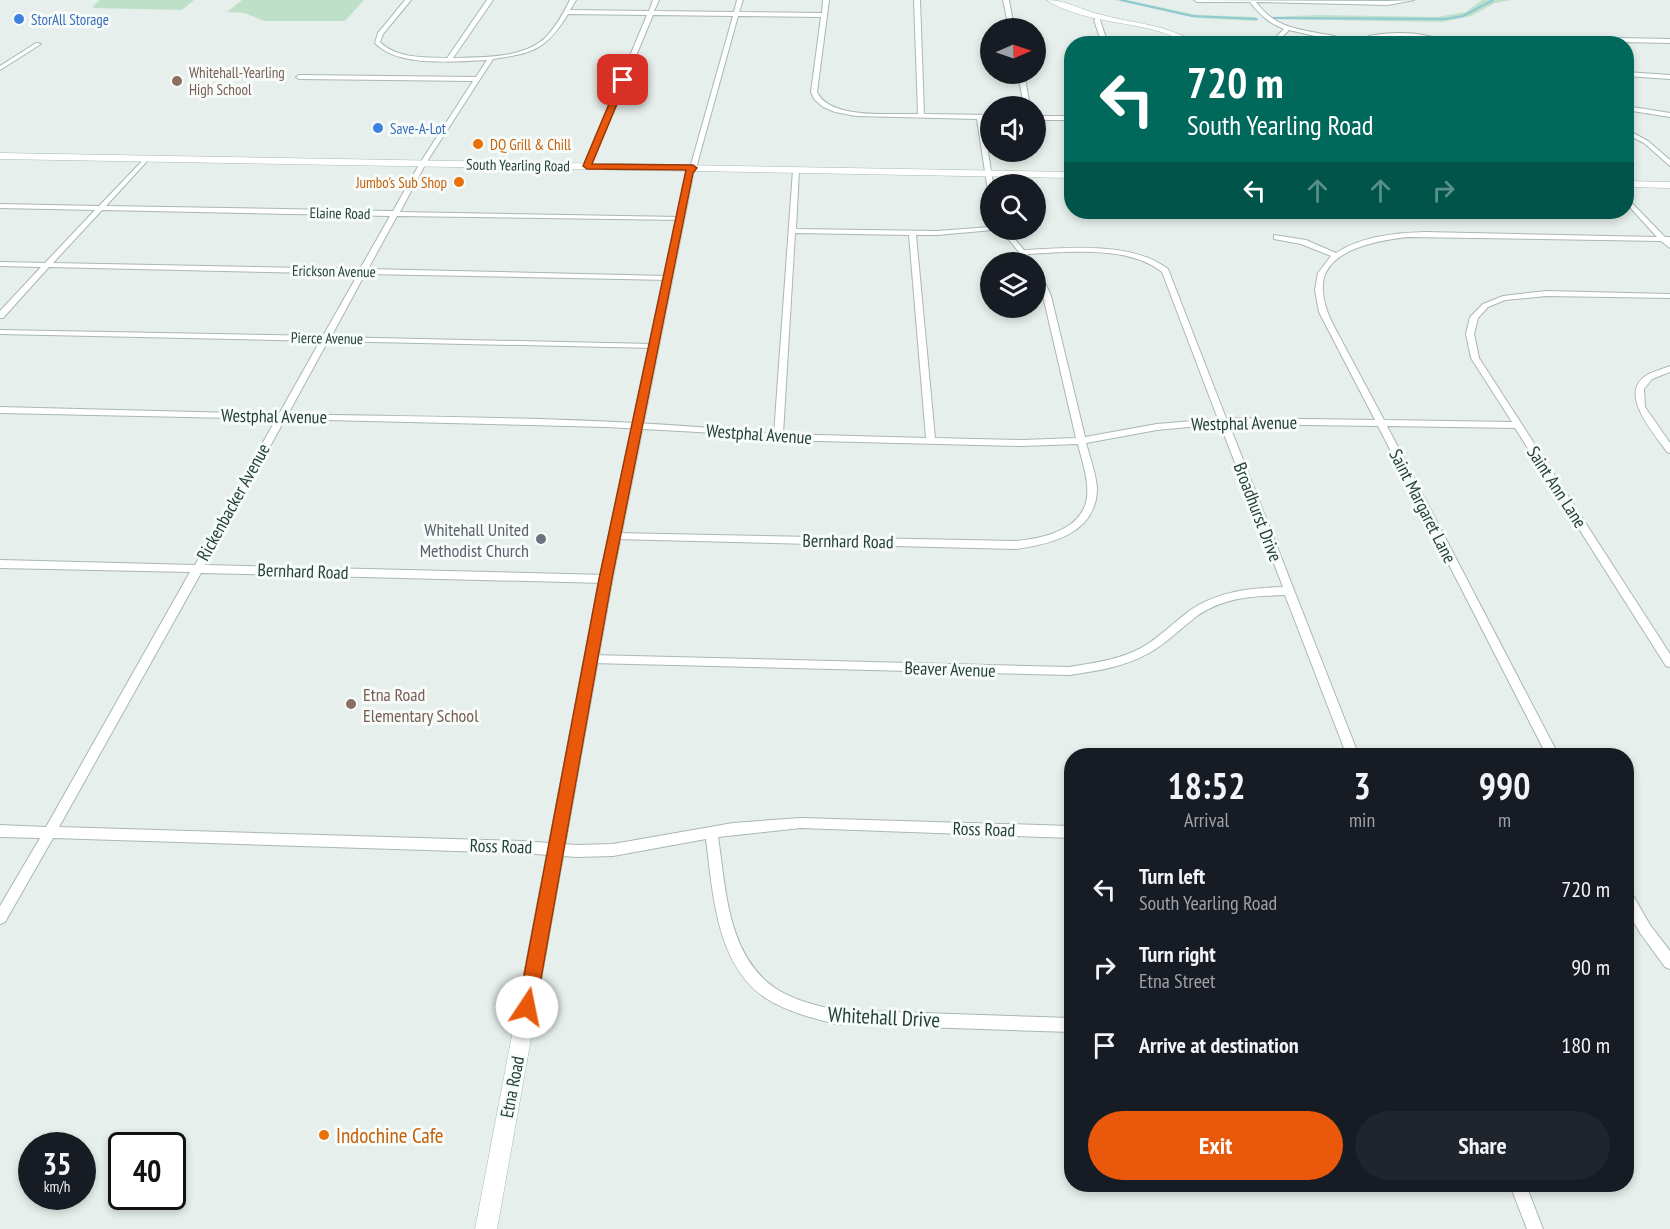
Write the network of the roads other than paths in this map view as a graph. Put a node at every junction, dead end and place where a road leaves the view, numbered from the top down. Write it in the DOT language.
graph roads {
  1 [pos="408,0"];
  2 [pos="490,0"];
  3 [pos="573,0"];
  4 [pos="656,0"];
  5 [pos="740,0"];
  6 [pos="826,0"];
  7 [pos="917,0"];
  8 [pos="1006,0"];
  9 [pos="1051,0"];
  10 [pos="1197,0"];
  11 [pos="1411,0"];
  12 [pos="1251,1"];
  13 [pos="566,12"];
  14 [pos="651,13"];
  15 [pos="736,14"];
  16 [pos="824,15"];
  17 [pos="1100,17"];
  18 [pos="1010,18"];
  19 [pos="1287,29"];
  20 [pos="1102,36"];
  21 [pos="1177,36"];
  22 [pos="1280,36"];
  23 [pos="1321,36"];
  24 [pos="1373,36"];
  25 [pos="1407,36"];
  26 [pos="1634,40"];
  27 [pos="1670,41"];
  28 [pos="38,44"];
  29 [pos="450,58"];
  30 [pos="491,58"];
  31 [pos="0,68"];
  32 [pos="1634,74"];
  33 [pos="1670,76"];
  34 [pos="299,77"];
  35 [pos="477,79"];
  36 [pos="1634,109"];
  37 [pos="1670,115"];
  38 [pos="921,116"];
  39 [pos="980,117"];
  40 [pos="1046,118"];
  41 [pos="1064,118"];
  42 [pos="1634,135"];
  43 [pos="0,156"];
  44 [pos="147,158"];
  45 [pos="986,162"];
  46 [pos="423,163"];
  47 [pos="1670,164"];
  48 [pos="587,166"];
  49 [pos="693,168"];
  50 [pos="796,170"];
  51 [pos="987,173"];
  52 [pos="1064,175"];
  53 [pos="1634,184"];
  54 [pos="1670,185"];
  55 [pos="0,206"];
  56 [pos="1634,207"];
  57 [pos="101,208"];
  58 [pos="395,214"];
  59 [pos="680,219"];
  60 [pos="980,230"];
  61 [pos="792,231"];
  62 [pos="912,233"];
  63 [pos="1277,237"];
  64 [pos="1666,239"];
  65 [pos="1013,240"];
  66 [pos="1670,246"];
  67 [pos="1023,252"];
  68 [pos="1046,252"];
  69 [pos="1337,256"];
  70 [pos="0,264"];
  71 [pos="48,265"];
  72 [pos="363,272"];
  73 [pos="667,278"];
  74 [pos="1046,294"];
  75 [pos="1670,296"];
  76 [pos="0,316"];
  77 [pos="0,332"];
  78 [pos="325,338"];
  79 [pos="653,346"];
  80 [pos="1670,369"];
  81 [pos="0,410"];
  82 [pos="282,417"];
  83 [pos="1224,421"];
  84 [pos="1380,422"];
  85 [pos="1517,425"];
  86 [pos="637,426"];
  87 [pos="778,437"];
  88 [pos="931,441"];
  89 [pos="1081,441"];
  90 [pos="1670,450"];
  91 [pos="615,536"];
  92 [pos="0,564"];
  93 [pos="196,569"];
  94 [pos="606,579"];
  95 [pos="1289,591"];
  96 [pos="591,659"];
  97 [pos="1670,663"];
  98 [pos="1350,748"];
  99 [pos="1549,748"];
  100 [pos="0,831"];
  101 [pos="49,832"];
  102 [pos="1064,832"];
  103 [pos="711,833"];
  104 [pos="557,849"];
  105 [pos="1634,910"];
  106 [pos="0,918"];
  107 [pos="1670,962"];
  108 [pos="1064,1025"];
  109 [pos="1521,1192"];
  110 [pos="486,1229"];
  111 [pos="1535,1229"];
  1 -- 29 [label="street"];
  2 -- 29 [label="street"];
  3 -- 13 [label="street"];
  4 -- 14 [label="street"];
  5 -- 15 [label="street"];
  6 -- 16 [label="street"];
  7 -- 38 [label="street"];
  8 -- 18 [label="street"];
  9 -- 17 [label="street"];
  10 -- 12 [label="street"];
  11 -- 12 [label="street"];
  12 -- 19 [label="street"];
  13 -- 14 [label="street"];
  13 -- 30 [label="street"];
  14 -- 15 [label="street"];
  14 -- 48 [label="street"];
  15 -- 16 [label="street"];
  15 -- 49 [label="street"];
  16 -- 38 [label="street"];
  17 -- 20 [label="street"];
  17 -- 21 [label="street"];
  19 -- 22 [label="street"];
  19 -- 23 [label="street"];
  24 -- 25 [label="street"];
  26 -- 27 [label="street"];
  28 -- 31 [label="street"];
  29 -- 30 [label="street"];
  30 -- 35 [label="street, Rickenbacker Avenue"];
  32 -- 33 [label="street"];
  34 -- 35 [label="street"];
  35 -- 46 [label="street, Rickenbacker Avenue"];
  36 -- 37 [label="street"];
  38 -- 39 [label="street"];
  40 -- 41 [label="street"];
  42 -- 47 [label="street"];
  43 -- 44 [label="street, South Yearling Road"];
  44 -- 46 [label="street, South Yearling Road"];
  44 -- 57 [label="street"];
  45 -- 51 [label="street"];
  46 -- 48 [label="street, South Yearling Road"];
  46 -- 58 [label="street, Rickenbacker Avenue"];
  48 -- 49 [label="street, South Yearling Road"];
  49 -- 50 [label="street, South Yearling Road"];
  49 -- 59 [label="street, Etna Road"];
  50 -- 51 [label="street, South Yearling Road"];
  50 -- 61 [label="street"];
  51 -- 52 [label="street, South Yearling Road"];
  53 -- 54 [label="street"];
  55 -- 57 [label="street, Elaine Road"];
  56 -- 64 [label="street"];
  57 -- 58 [label="street, Elaine Road"];
  57 -- 71 [label="street"];
  58 -- 59 [label="street, Elaine Road"];
  58 -- 72 [label="street, Rickenbacker Avenue"];
  59 -- 73 [label="street, Etna Road"];
  60 -- 62 [label="street"];
  61 -- 62 [label="street"];
  61 -- 87 [label="street"];
  62 -- 88 [label="street"];
  63 -- 69 [label="street"];
  64 -- 66 [label="street"];
  64 -- 69 [label="street"];
  65 -- 67 [label="street"];
  68 -- 83 [label="street, Broadhurst Drive"];
  69 -- 84 [label="street, Saint Margaret Lane"];
  70 -- 71 [label="street, Erickson Avenue"];
  71 -- 72 [label="street, Erickson Avenue"];
  71 -- 76 [label="street"];
  72 -- 73 [label="street, Erickson Avenue"];
  72 -- 78 [label="street, Rickenbacker Avenue"];
  73 -- 79 [label="street, Etna Road"];
  74 -- 89 [label="street"];
  75 -- 85 [label="street, Saint Ann Lane"];
  77 -- 78 [label="street, Pierce Avenue"];
  78 -- 79 [label="street, Pierce Avenue"];
  78 -- 82 [label="street, Rickenbacker Avenue"];
  79 -- 86 [label="street, Etna Road"];
  80 -- 90 [label="street"];
  81 -- 82 [label="street, Westphal Avenue"];
  82 -- 86 [label="street, Westphal Avenue"];
  82 -- 93 [label="street, Rickenbacker Avenue"];
  83 -- 84 [label="street, Westphal Avenue"];
  83 -- 89 [label="street, Westphal Avenue"];
  83 -- 95 [label="street, Broadhurst Drive"];
  84 -- 85 [label="street, Westphal Avenue"];
  84 -- 99 [label="street, Saint Margaret Lane"];
  85 -- 97 [label="street, Saint Ann Lane"];
  86 -- 87 [label="street, Westphal Avenue"];
  86 -- 91 [label="street, Etna Road"];
  87 -- 88 [label="street, Westphal Avenue"];
  88 -- 89 [label="street, Westphal Avenue"];
  89 -- 91 [label="street, Bernhard Road"];
  91 -- 94 [label="street, Etna Road"];
  92 -- 93 [label="street, Bernhard Road"];
  93 -- 94 [label="street, Bernhard Road"];
  93 -- 101 [label="street, Rickenbacker Avenue"];
  94 -- 96 [label="street, Etna Road"];
  95 -- 96 [label="street, Beaver Avenue"];
  95 -- 98 [label="street, Broadhurst Drive"];
  96 -- 104 [label="street, Etna Road"];
  100 -- 101 [label="street, Ross Road"];
  101 -- 104 [label="street, Ross Road"];
  101 -- 106 [label="street, Rickenbacker Avenue"];
  102 -- 103 [label="street, Ross Road"];
  103 -- 104 [label="street, Ross Road"];
  103 -- 108 [label="street, Whitehall Drive"];
  104 -- 110 [label="street, Etna Road"];
  105 -- 107 [label="street"];
  109 -- 111 [label="street"];
}
